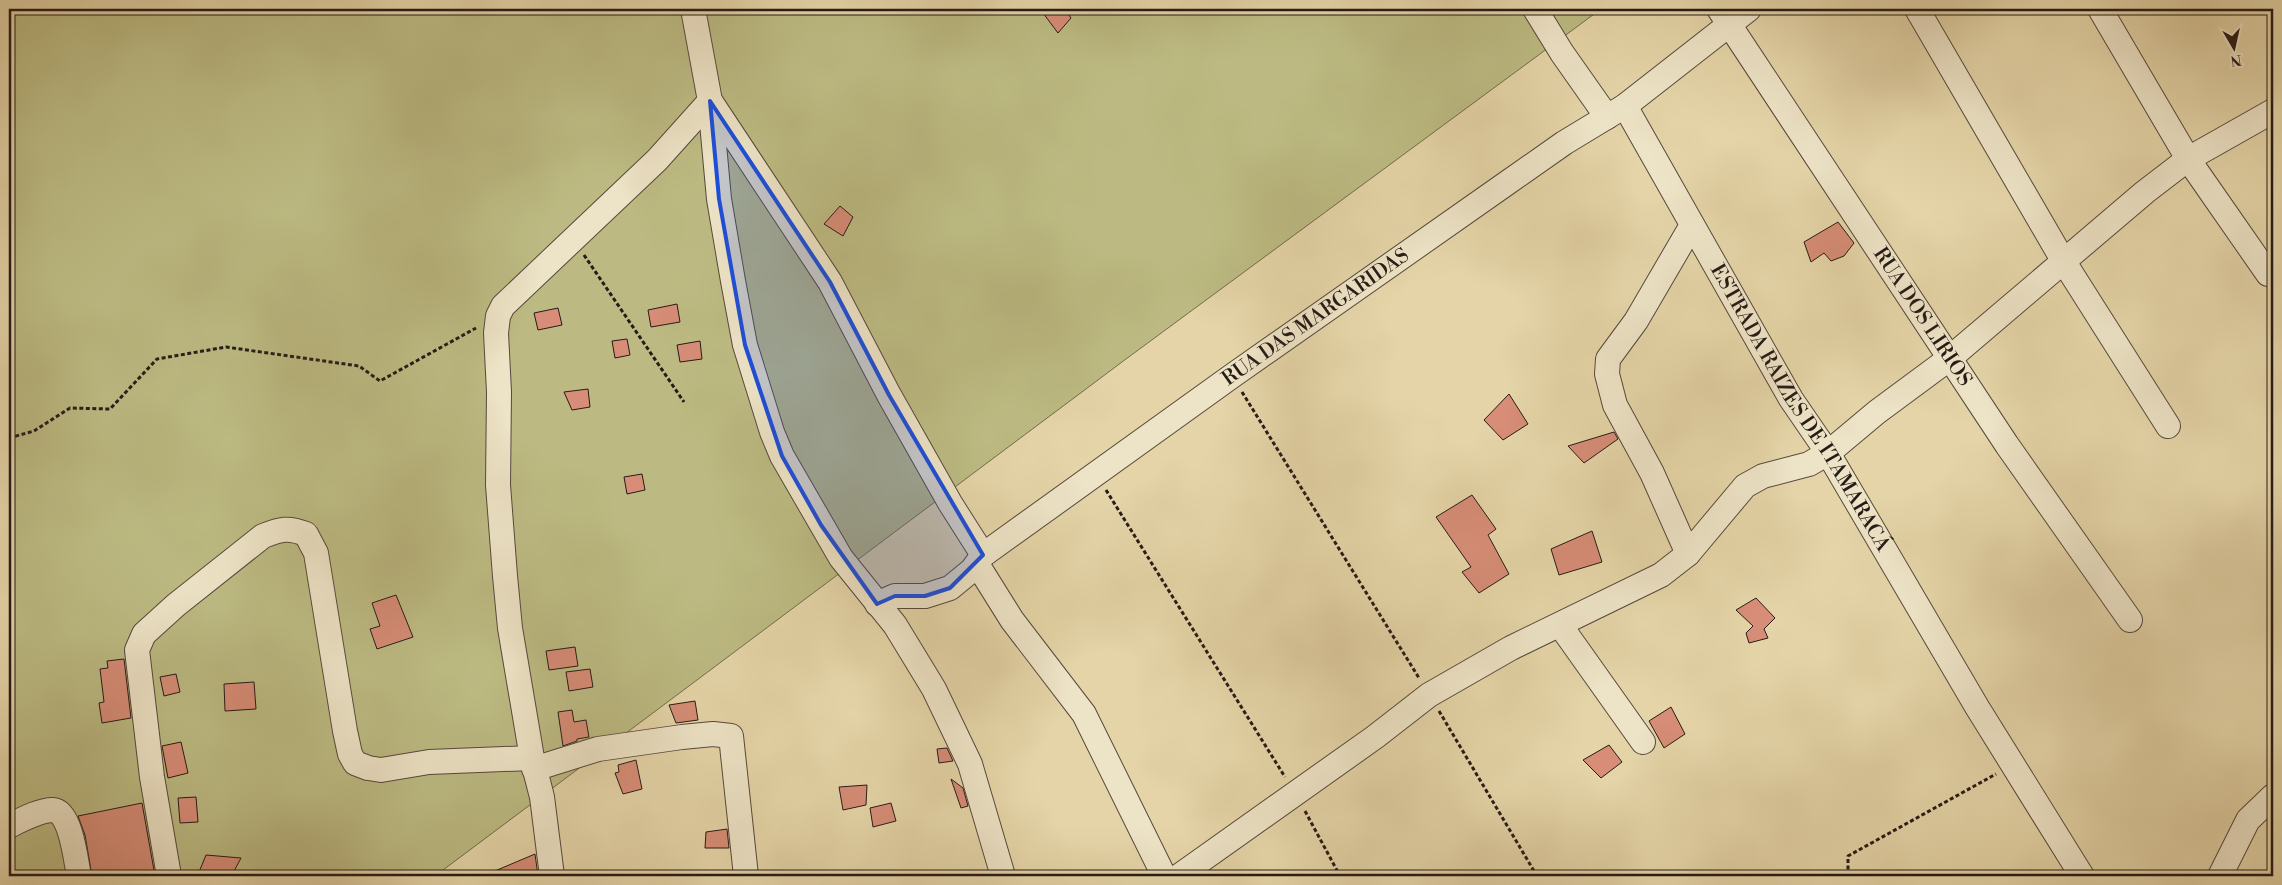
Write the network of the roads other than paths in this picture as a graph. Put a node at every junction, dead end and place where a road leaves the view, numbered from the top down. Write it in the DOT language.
graph roads {
  1 [pos="693,9"];
  2 [pos="1535,9"];
  3 [pos="1749,9"];
  4 [pos="1917,9"];
  5 [pos="2100,9"];
  6 [pos="1724,17"];
  7 [pos="710,101"];
  8 [pos="2273,111"];
  9 [pos="1616,112"];
  10 [pos="2188,159"];
  11 [pos="1692,225"];
  12 [pos="2064,262"];
  13 [pos="2268,274"];
  14 [pos="1950,358"];
  15 [pos="2168,426"];
  16 [pos="1828,453"];
  17 [pos="1688,554"];
  18 [pos="980,560"];
  19 [pos="877,604"];
  20 [pos="2130,620"];
  21 [pos="1560,625"];
  22 [pos="1643,742"];
  23 [pos="533,764"];
  24 [pos="2273,796"];
  25 [pos="9,826"];
  26 [pos="79,876"];
  27 [pos="169,876"];
  28 [pos="552,876"];
  29 [pos="746,876"];
  30 [pos="1003,876"];
  31 [pos="1164,876"];
  32 [pos="1179,876"];
  33 [pos="2082,876"];
  34 [pos="2220,876"];
  1 -- 7 [label="street"];
  2 -- 9 [label="street, ESTRADA RAIZES DE ITAMARACÁ"];
  3 -- 6 [label="street, RUA DAS MARGARIDAS"];
  4 -- 12 [label="street"];
  5 -- 10 [label="street"];
  6 -- 9 [label="street, RUA DAS MARGARIDAS"];
  6 -- 14 [label="street, RUA DOS LIRIOS"];
  7 -- 18 [label="street"];
  7 -- 19 [label="street"];
  7 -- 23 [label="street"];
  8 -- 10 [label="street"];
  9 -- 11 [label="street, ESTRADA RAIZES DE ITAMARACÁ"];
  9 -- 18 [label="street, RUA DAS MARGARIDAS"];
  10 -- 12 [label="street"];
  10 -- 13 [label="street"];
  11 -- 16 [label="street, ESTRADA RAIZES DE ITAMARACÁ"];
  11 -- 17 [label="street"];
  12 -- 14 [label="street"];
  12 -- 15 [label="street"];
  14 -- 16 [label="street"];
  14 -- 20 [label="street, RUA DOS LIRIOS"];
  16 -- 17 [label="street"];
  16 -- 33 [label="street, ESTRADA RAIZES DE ITAMARACÁ"];
  17 -- 21 [label="street"];
  18 -- 19 [label="street, RUA DAS MARGARIDAS"];
  18 -- 31 [label="street"];
  19 -- 30 [label="street"];
  21 -- 22 [label="street"];
  21 -- 32 [label="street"];
  23 -- 27 [label="street"];
  23 -- 28 [label="street"];
  23 -- 29 [label="street"];
  24 -- 34 [label="street"];
  25 -- 26 [label="street"];
}
